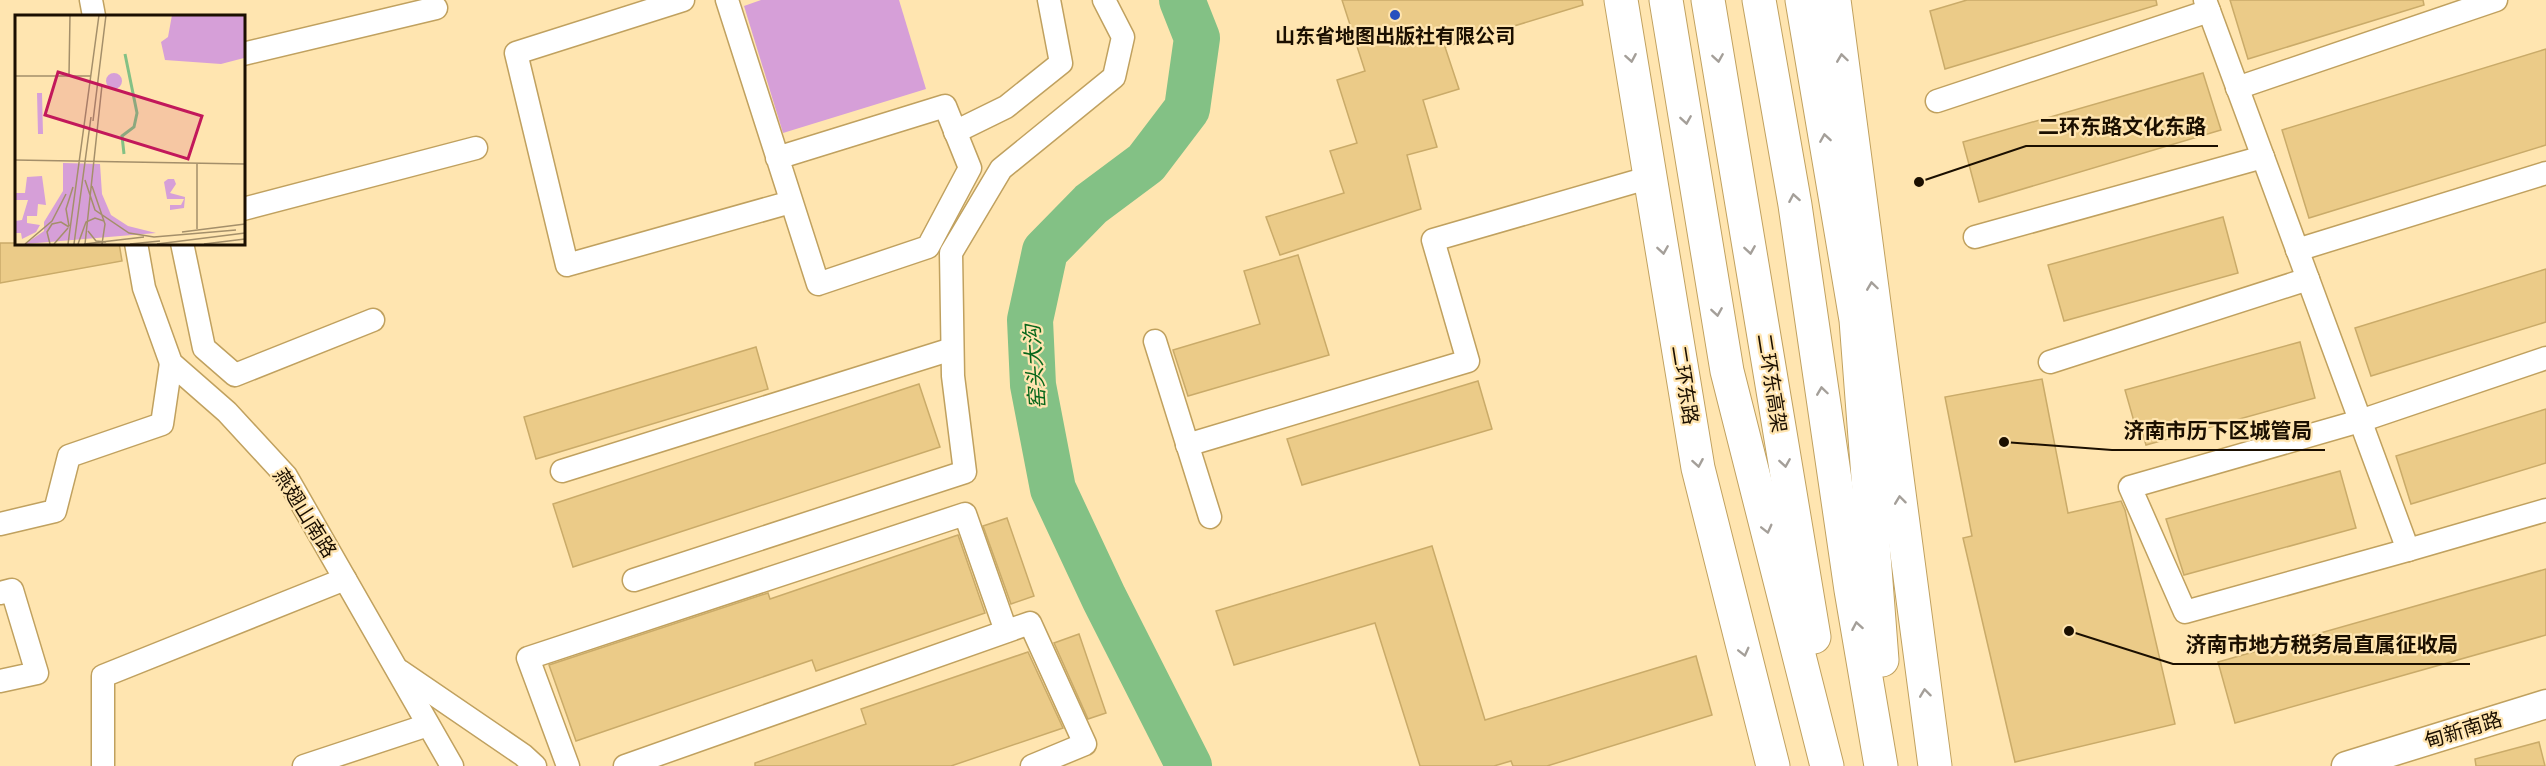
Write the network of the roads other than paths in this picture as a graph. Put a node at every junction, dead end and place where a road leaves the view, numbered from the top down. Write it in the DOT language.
graph roads {
  1 [pos="91,0"];
  2 [pos="683,0"];
  3 [pos="727,0"];
  4 [pos="1049,0"];
  5 [pos="1104,0"];
  6 [pos="1621,0"];
  7 [pos="1666,0"];
  8 [pos="1708,0"];
  9 [pos="1759,0"];
  10 [pos="1802,0"];
  11 [pos="1834,0"];
  12 [pos="2496,0"];
  13 [pos="2207,6"];
  14 [pos="436,8"];
  15 [pos="94,15"];
  16 [pos="244,54"];
  17 [pos="2237,88"];
  18 [pos="1937,101"];
  19 [pos="955,132"];
  20 [pos="476,148"];
  21 [pos="2263,157"];
  22 [pos="777,158"];
  23 [pos="2546,173"];
  24 [pos="1651,177"];
  25 [pos="791,202"];
  26 [pos="244,209"];
  27 [pos="1975,237"];
  28 [pos="136,244"];
  29 [pos="182,244"];
  30 [pos="2297,250"];
  31 [pos="2308,279"];
  32 [pos="373,320"];
  33 [pos="1155,341"];
  34 [pos="952,349"];
  35 [pos="2546,358"];
  36 [pos="171,363"];
  37 [pos="2050,363"];
  38 [pos="2360,421"];
  39 [pos="1187,445"];
  40 [pos="562,471"];
  41 [pos="2546,510"];
  42 [pos="1210,517"];
  43 [pos="0,524"];
  44 [pos="2408,550"];
  45 [pos="345,579"];
  46 [pos="634,580"];
  47 [pos="0,593"];
  48 [pos="1006,631"];
  49 [pos="396,669"];
  50 [pos="0,681"];
  51 [pos="2546,704"];
  52 [pos="428,725"];
  53 [pos="2354,765"];
  54 [pos="103,766"];
  55 [pos="304,766"];
  56 [pos="452,766"];
  57 [pos="535,766"];
  58 [pos="568,766"];
  59 [pos="625,766"];
  60 [pos="1032,766"];
  61 [pos="1773,766"];
  62 [pos="1827,766"];
  63 [pos="1836,766"];
  64 [pos="1881,766"];
  65 [pos="1890,766"];
  66 [pos="1935,766"];
  1 -- 15 [label="street"];
  2 -- 25 [label="street"];
  3 -- 22 [label="street"];
  4 -- 19 [label="street"];
  5 -- 34 [label="street"];
  6 -- 24 [label="highway, 二环东路, one-way"];
  7 -- 62 [label="highway, one-way"];
  8 -- 63 [label="highway, 二环东高架, one-way"];
  64 -- 9 [label="highway, one-way"];
  65 -- 10 [label="highway, one-way"];
  66 -- 11 [label="highway, one-way"];
  12 -- 17 [label="street"];
  13 -- 17 [label="street"];
  13 -- 18 [label="street"];
  14 -- 16 [label="street"];
  17 -- 21 [label="street"];
  19 -- 22 [label="street"];
  19 -- 25 [label="street"];
  20 -- 26 [label="street"];
  21 -- 27 [label="street"];
  21 -- 30 [label="street"];
  22 -- 25 [label="street"];
  23 -- 30 [label="street"];
  24 -- 39 [label="street"];
  24 -- 61 [label="highway, 二环东路, one-way"];
  28 -- 36 [label="street, 燕翅山南路"];
  29 -- 32 [label="street"];
  30 -- 31 [label="street"];
  31 -- 37 [label="street"];
  31 -- 38 [label="street"];
  33 -- 39 [label="street"];
  34 -- 40 [label="street"];
  34 -- 46 [label="street"];
  35 -- 38 [label="street"];
  36 -- 43 [label="street"];
  36 -- 45 [label="street, 燕翅山南路"];
  38 -- 44 [label="street"];
  38 -- 44 [label="street"];
  39 -- 42 [label="street"];
  41 -- 44 [label="street"];
  45 -- 49 [label="street, 燕翅山南路"];
  45 -- 54 [label="street"];
  47 -- 50 [label="street"];
  48 -- 58 [label="street"];
  48 -- 59 [label="street"];
  48 -- 60 [label="street"];
  49 -- 52 [label="street, 燕翅山南路"];
  49 -- 57 [label="street"];
  51 -- 53 [label="street, 甸新南路"];
  52 -- 55 [label="street"];
  52 -- 56 [label="street, 燕翅山南路"];
}
